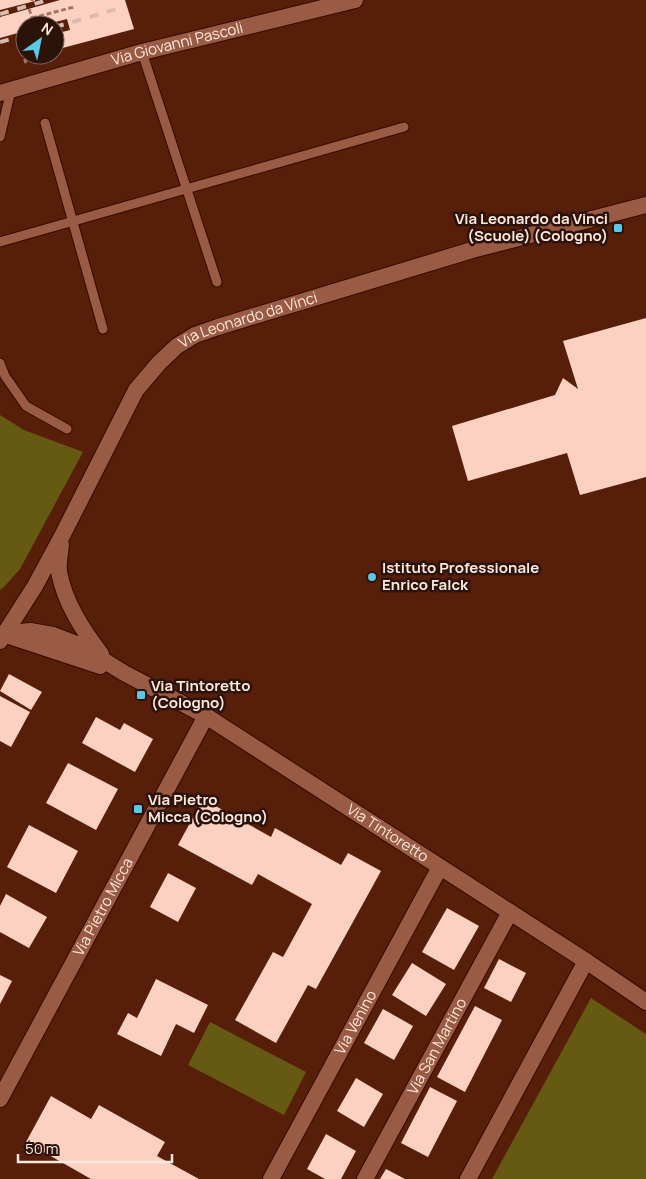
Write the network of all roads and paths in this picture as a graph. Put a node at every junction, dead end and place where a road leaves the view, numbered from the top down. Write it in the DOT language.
graph roads {
  1 [pos="355,0"];
  2 [pos="74,7"];
  3 [pos="29,9"];
  4 [pos="31,15"];
  5 [pos="43,15"];
  6 [pos="142,52"];
  7 [pos="6,91"];
  8 [pos="45,123"];
  9 [pos="404,127"];
  10 [pos="0,137"];
  11 [pos="186,188"];
  12 [pos="646,205"];
  13 [pos="73,221"];
  14 [pos="0,242"];
  15 [pos="217,282"];
  16 [pos="104,329"];
  17 [pos="0,363"];
  18 [pos="67,430"];
  19 [pos="62,536"];
  20 [pos="1,636"];
  21 [pos="106,662"];
  22 [pos="124,673"];
  23 [pos="206,716"];
  24 [pos="440,867"];
  25 [pos="510,912"];
  26 [pos="586,961"];
  27 [pos="646,1002"];
  28 [pos="0,1099"];
  29 [pos="271,1179"];
  30 [pos="365,1179"];
  31 [pos="468,1179"];
  1 -- 6 [label="street, Via Giovanni Pascoli"];
  2 -- 5 [label="path"];
  3 -- 4 [label="path"];
  6 -- 7 [label="street, Via Giovanni Pascoli"];
  6 -- 11 [label="lane"];
  7 -- 10 [label="lane"];
  8 -- 13 [label="lane"];
  9 -- 11 [label="lane"];
  11 -- 13 [label="lane"];
  11 -- 15 [label="lane"];
  12 -- 19 [label="street, Via Leonardo da Vinci"];
  13 -- 14 [label="lane"];
  13 -- 16 [label="lane"];
  17 -- 18 [label="lane"];
  19 -- 20 [label="street, Via Leonardo da Vinci"];
  19 -- 21 [label="street, Via Tintoretto"];
  20 -- 21 [label="street, Via Tintoretto"];
  20 -- 22 [label="street, Via Tintoretto"];
  21 -- 22 [label="street, Via Tintoretto"];
  22 -- 23 [label="street, Via Tintoretto"];
  23 -- 24 [label="street, Via Tintoretto"];
  23 -- 28 [label="street, Via Pietro Micca"];
  24 -- 25 [label="street, Via Tintoretto"];
  24 -- 29 [label="street, Via Venino"];
  25 -- 26 [label="street, Via Tintoretto"];
  25 -- 30 [label="street, Via San Martino"];
  26 -- 27 [label="street, Via Tintoretto"];
  26 -- 31 [label="street"];
}
